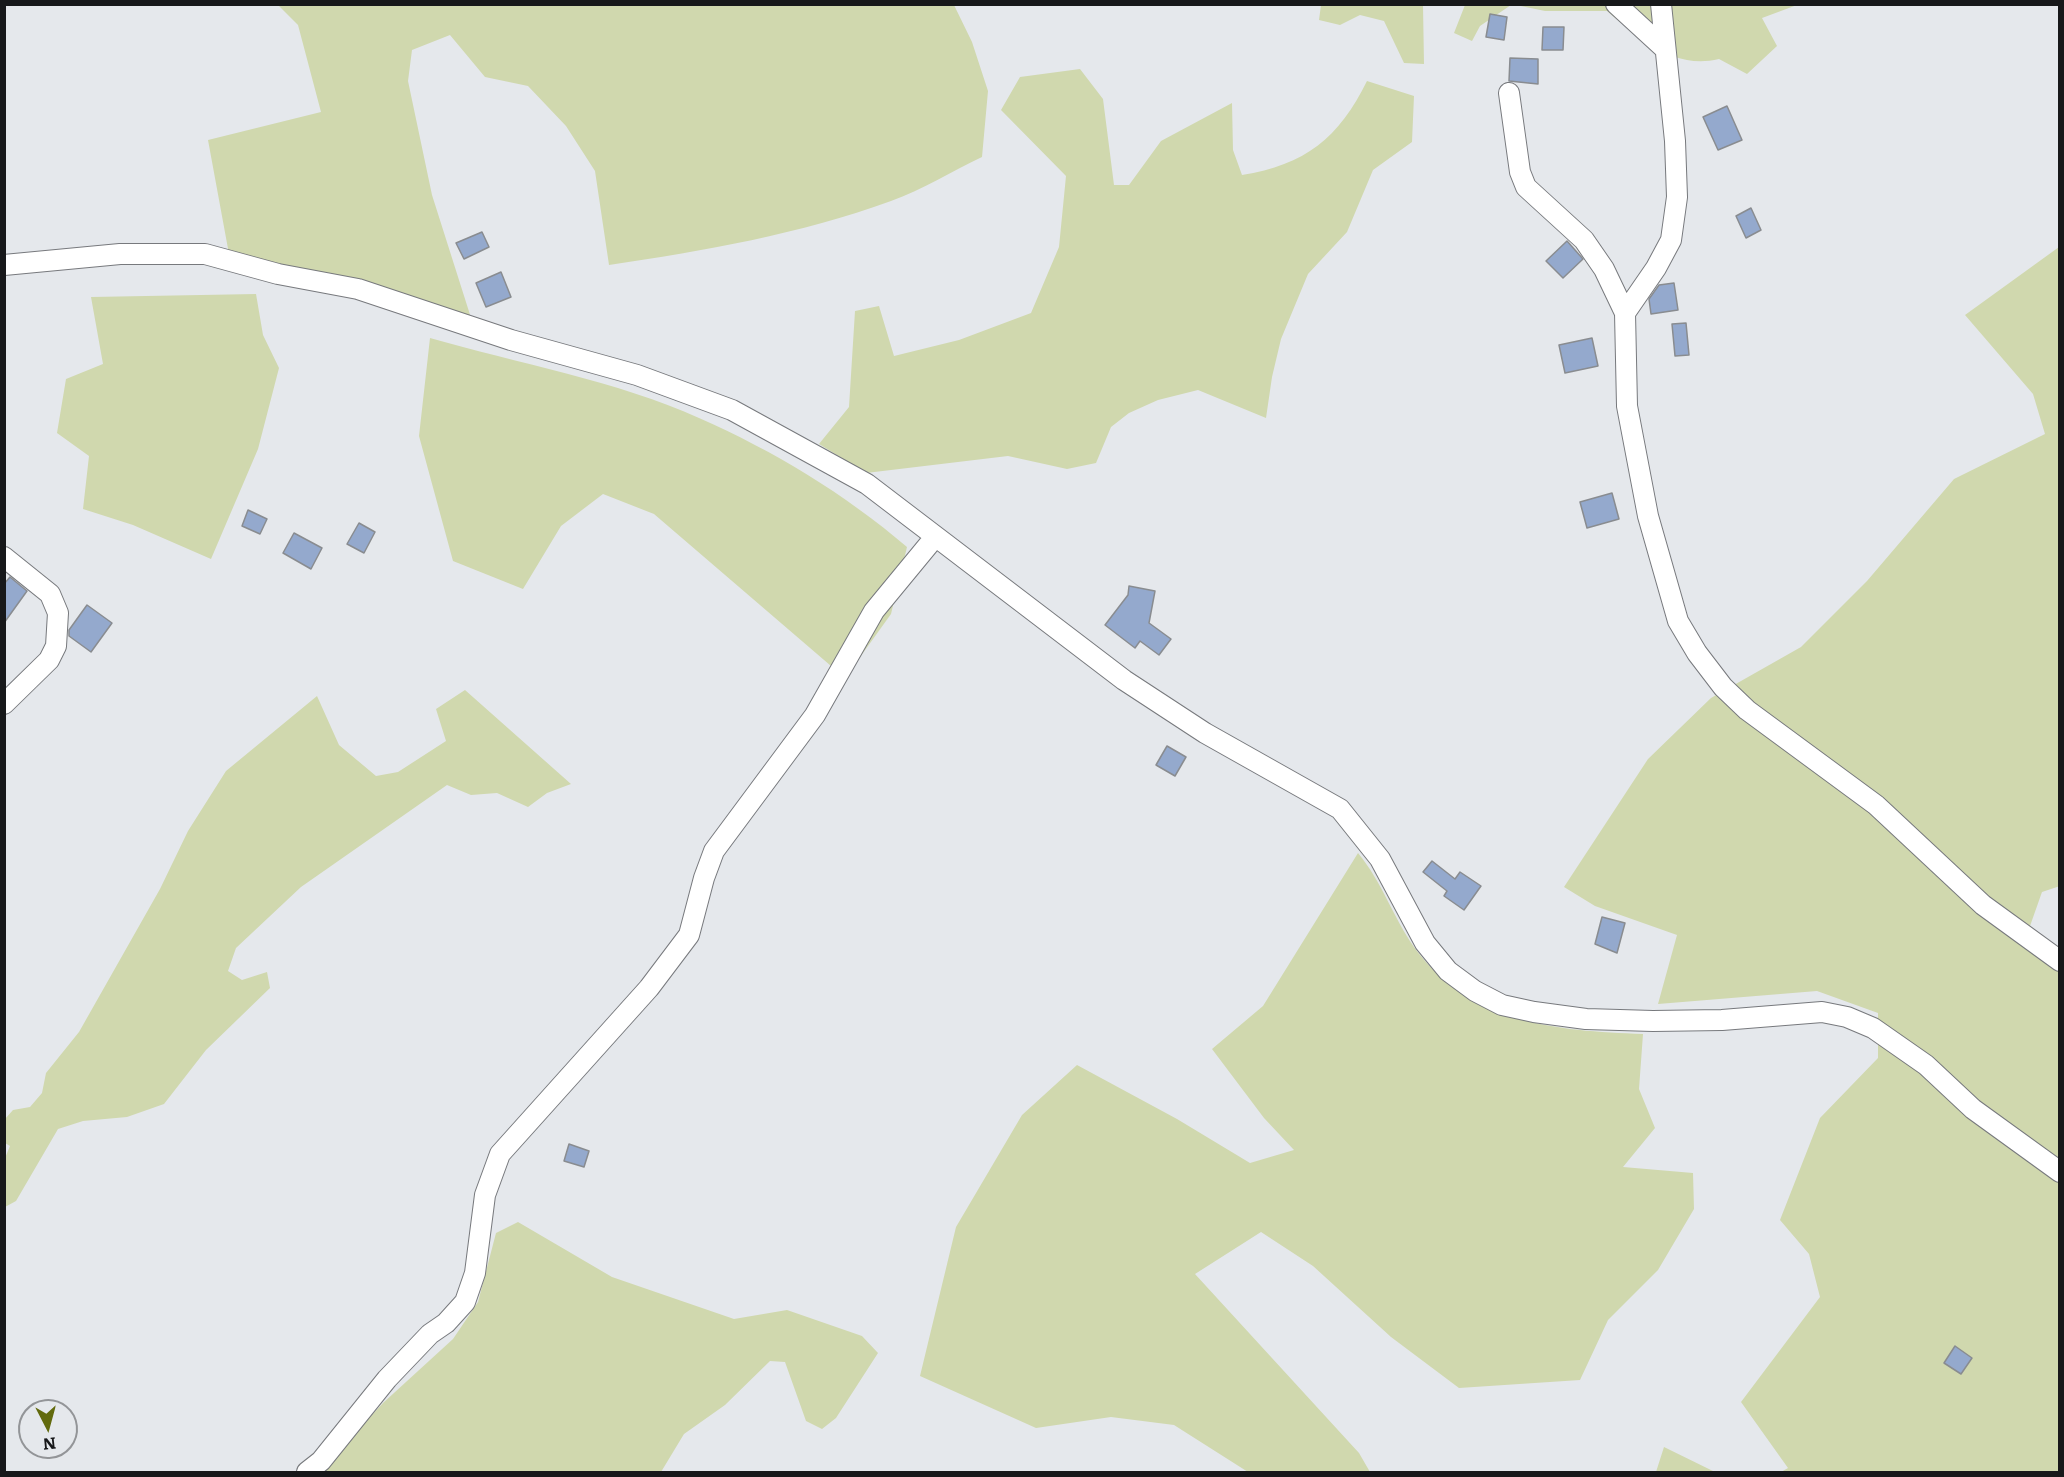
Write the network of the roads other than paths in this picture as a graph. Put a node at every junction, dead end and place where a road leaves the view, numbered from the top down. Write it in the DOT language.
graph roads {
  1 [pos="1616,4"];
  2 [pos="1661,4"];
  3 [pos="1665,49"];
  4 [pos="1509,93"];
  5 [pos="4,265"];
  6 [pos="1625,313"];
  7 [pos="935,537"];
  8 [pos="4,557"];
  9 [pos="4,704"];
  10 [pos="2060,961"];
  11 [pos="2060,1172"];
  12 [pos="307,1473"];
  1 -- 3 [label="street"];
  2 -- 3 [label="street"];
  3 -- 6 [label="street"];
  4 -- 6 [label="street"];
  5 -- 7 [label="street"];
  6 -- 10 [label="street"];
  7 -- 11 [label="street"];
  7 -- 12 [label="street"];
  8 -- 9 [label="street"];
}
